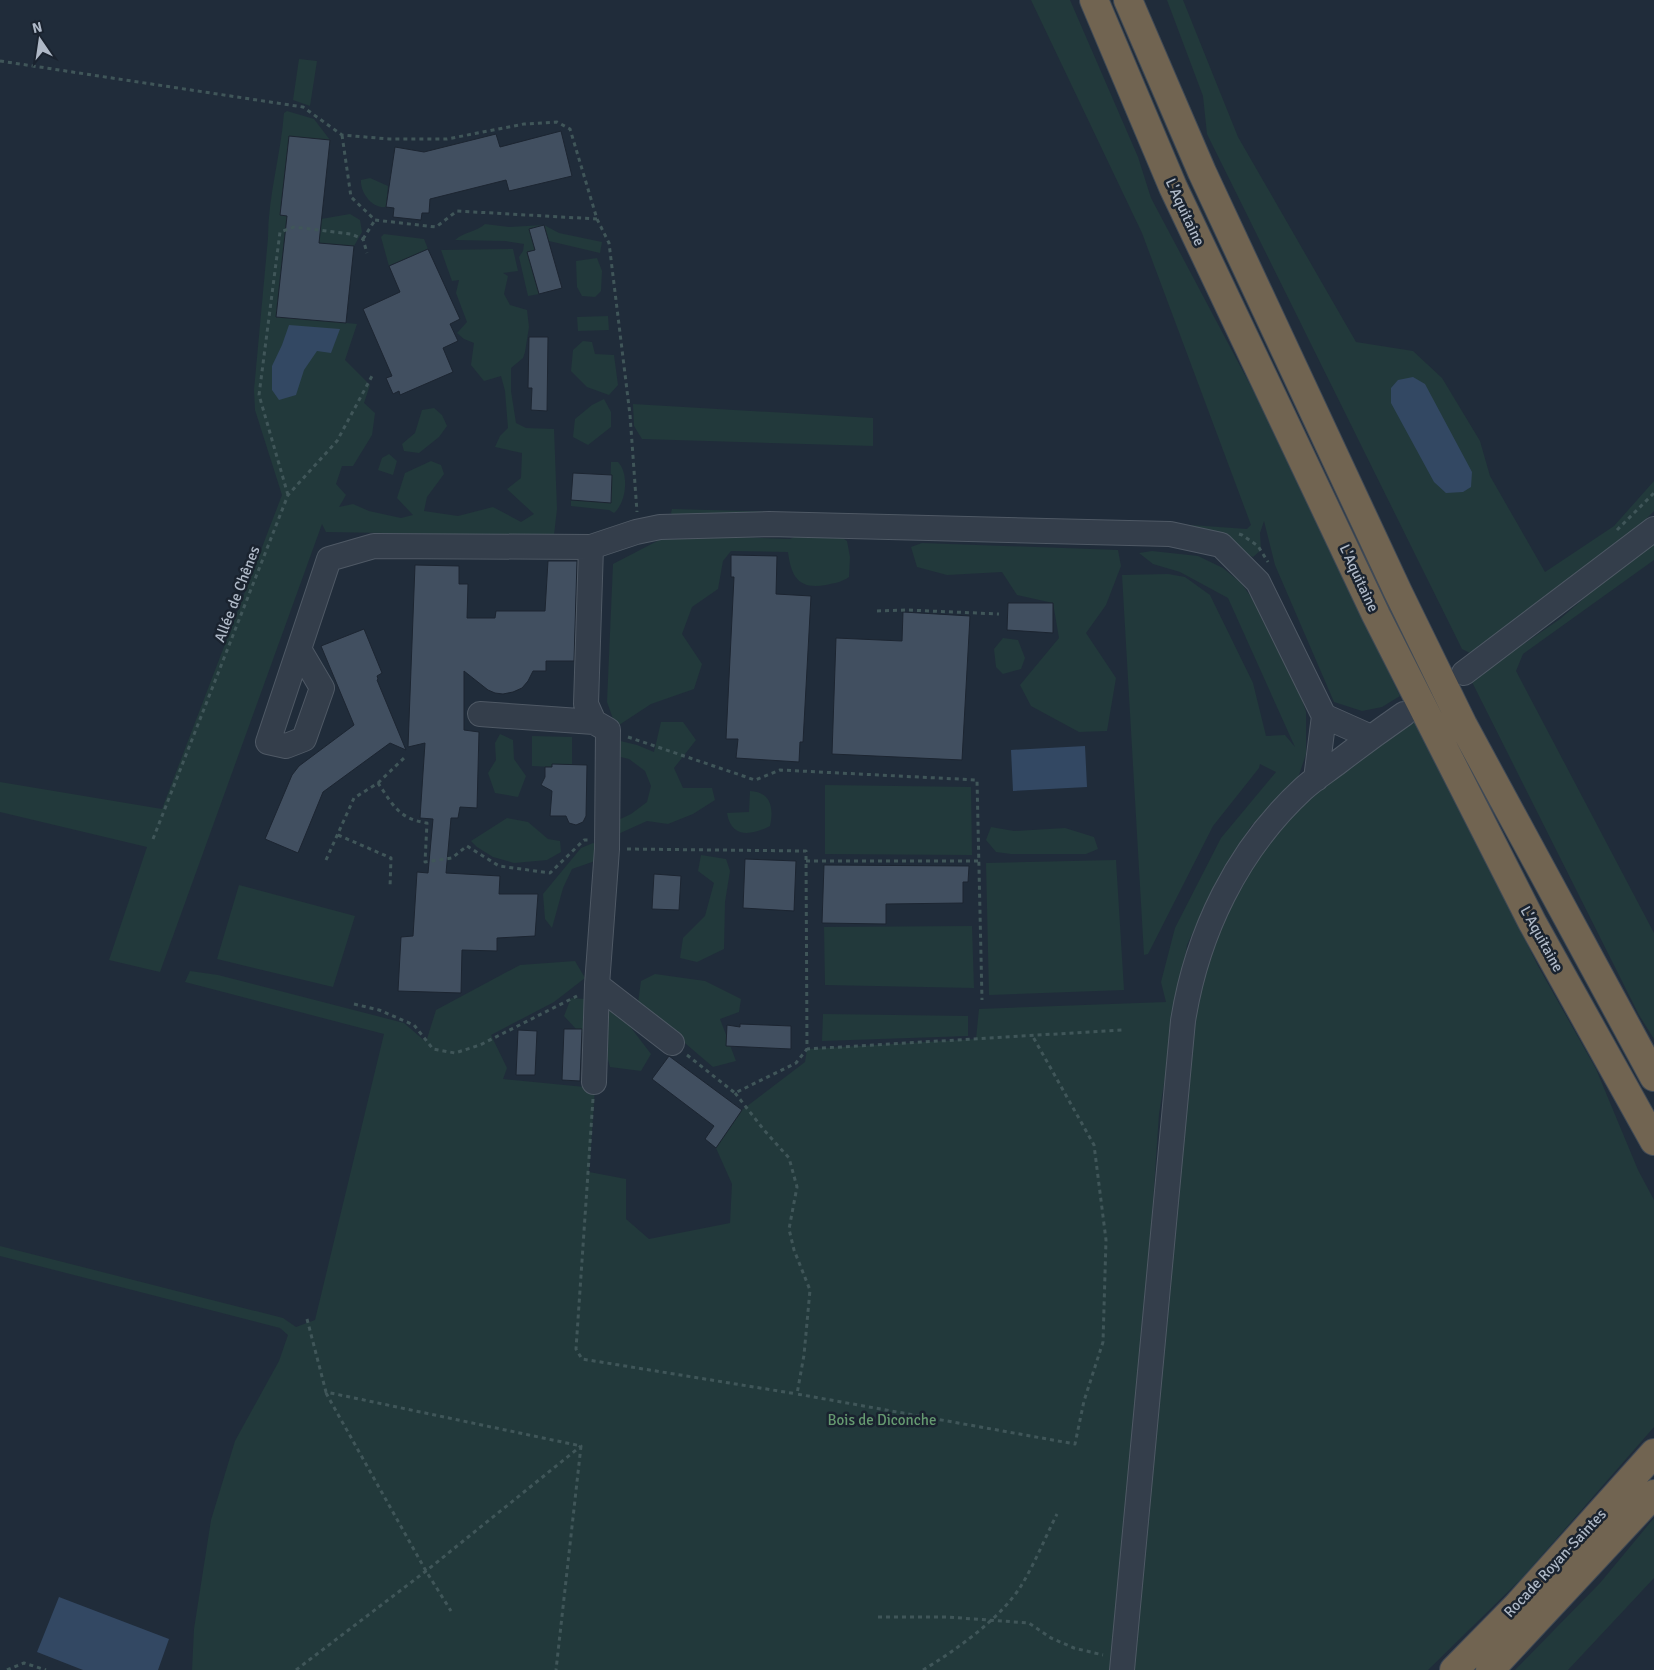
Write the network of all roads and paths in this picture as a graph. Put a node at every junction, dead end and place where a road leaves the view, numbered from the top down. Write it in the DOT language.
graph roads {
  1 [pos="1094,0"];
  2 [pos="1128,0"];
  3 [pos="0,61"];
  4 [pos="342,135"];
  5 [pos="597,219"];
  6 [pos="375,220"];
  7 [pos="363,239"];
  8 [pos="367,253"];
  9 [pos="372,376"];
  10 [pos="288,494"];
  11 [pos="1654,530"];
  12 [pos="636,532"];
  13 [pos="1233,534"];
  14 [pos="591,547"];
  15 [pos="1270,566"];
  16 [pos="877,611"];
  17 [pos="999,614"];
  18 [pos="299,649"];
  19 [pos="1464,673"];
  20 [pos="480,714"];
  21 [pos="1404,714"];
  22 [pos="1324,716"];
  23 [pos="601,726"];
  24 [pos="1371,737"];
  25 [pos="404,758"];
  26 [pos="1316,778"];
  27 [pos="378,783"];
  28 [pos="338,835"];
  29 [pos="153,839"];
  30 [pos="607,844"];
  31 [pos="326,860"];
  32 [pos="806,861"];
  33 [pos="979,861"];
  34 [pos="390,887"];
  35 [pos="597,985"];
  36 [pos="982,1000"];
  37 [pos="354,1004"];
  38 [pos="1122,1030"];
  39 [pos="1032,1035"];
  40 [pos="672,1042"];
  41 [pos="807,1049"];
  42 [pos="1654,1077"];
  43 [pos="594,1082"];
  44 [pos="735,1093"];
  45 [pos="1654,1141"];
  46 [pos="307,1319"];
  47 [pos="326,1392"];
  48 [pos="796,1394"];
  49 [pos="581,1446"];
  50 [pos="1654,1453"];
  51 [pos="1654,1494"];
  52 [pos="1057,1514"];
  53 [pos="426,1570"];
  54 [pos="451,1611"];
  55 [pos="878,1617"];
  56 [pos="993,1620"];
  57 [pos="1122,1666"];
  58 [pos="7,1670"];
  59 [pos="46,1670"];
  60 [pos="296,1670"];
  61 [pos="556,1670"];
  62 [pos="923,1670"];
  63 [pos="1454,1670"];
  64 [pos="1490,1670"];
  1 -- 45 [label="highway, L'Aquitaine"];
  2 -- 42 [label="highway, L'Aquitaine"];
  3 -- 4 [label="path"];
  4 -- 5 [label="path"];
  4 -- 6 [label="path"];
  5 -- 6 [label="path"];
  5 -- 12 [label="path"];
  6 -- 7 [label="path"];
  7 -- 8 [label="path"];
  7 -- 10 [label="path"];
  9 -- 10 [label="path, Allée de Chênes"];
  10 -- 29 [label="path, Allée de Chênes"];
  11 -- 19 [label="street"];
  12 -- 14 [label="street"];
  12 -- 22 [label="street"];
  13 -- 15 [label="path"];
  14 -- 18 [label="street"];
  14 -- 23 [label="street"];
  16 -- 17 [label="path"];
  20 -- 23 [label="street"];
  21 -- 24 [label="street"];
  22 -- 24 [label="street"];
  22 -- 26 [label="street"];
  23 -- 30 [label="street"];
  23 -- 33 [label="path"];
  24 -- 26 [label="street"];
  25 -- 27 [label="path"];
  26 -- 57 [label="street"];
  27 -- 28 [label="path"];
  27 -- 30 [label="path"];
  28 -- 31 [label="path"];
  28 -- 34 [label="path"];
  30 -- 32 [label="path"];
  30 -- 35 [label="street"];
  32 -- 33 [label="path"];
  32 -- 41 [label="path"];
  33 -- 36 [label="path"];
  35 -- 37 [label="path"];
  35 -- 40 [label="street"];
  35 -- 43 [label="street"];
  38 -- 39 [label="path"];
  39 -- 41 [label="path"];
  39 -- 48 [label="path"];
  40 -- 44 [label="path"];
  41 -- 44 [label="path"];
  43 -- 48 [label="path"];
  44 -- 48 [label="path"];
  46 -- 47 [label="path"];
  47 -- 49 [label="path"];
  47 -- 53 [label="path"];
  49 -- 53 [label="path"];
  49 -- 61 [label="path"];
  50 -- 63 [label="highway, Rocade Royan-Saintes"];
  51 -- 64 [label="highway, Rocade Royan-Saintes"];
  52 -- 56 [label="path"];
  53 -- 54 [label="path"];
  53 -- 60 [label="path"];
  55 -- 56 [label="path"];
  56 -- 57 [label="path"];
  56 -- 62 [label="path"];
  58 -- 59 [label="path"];
}
